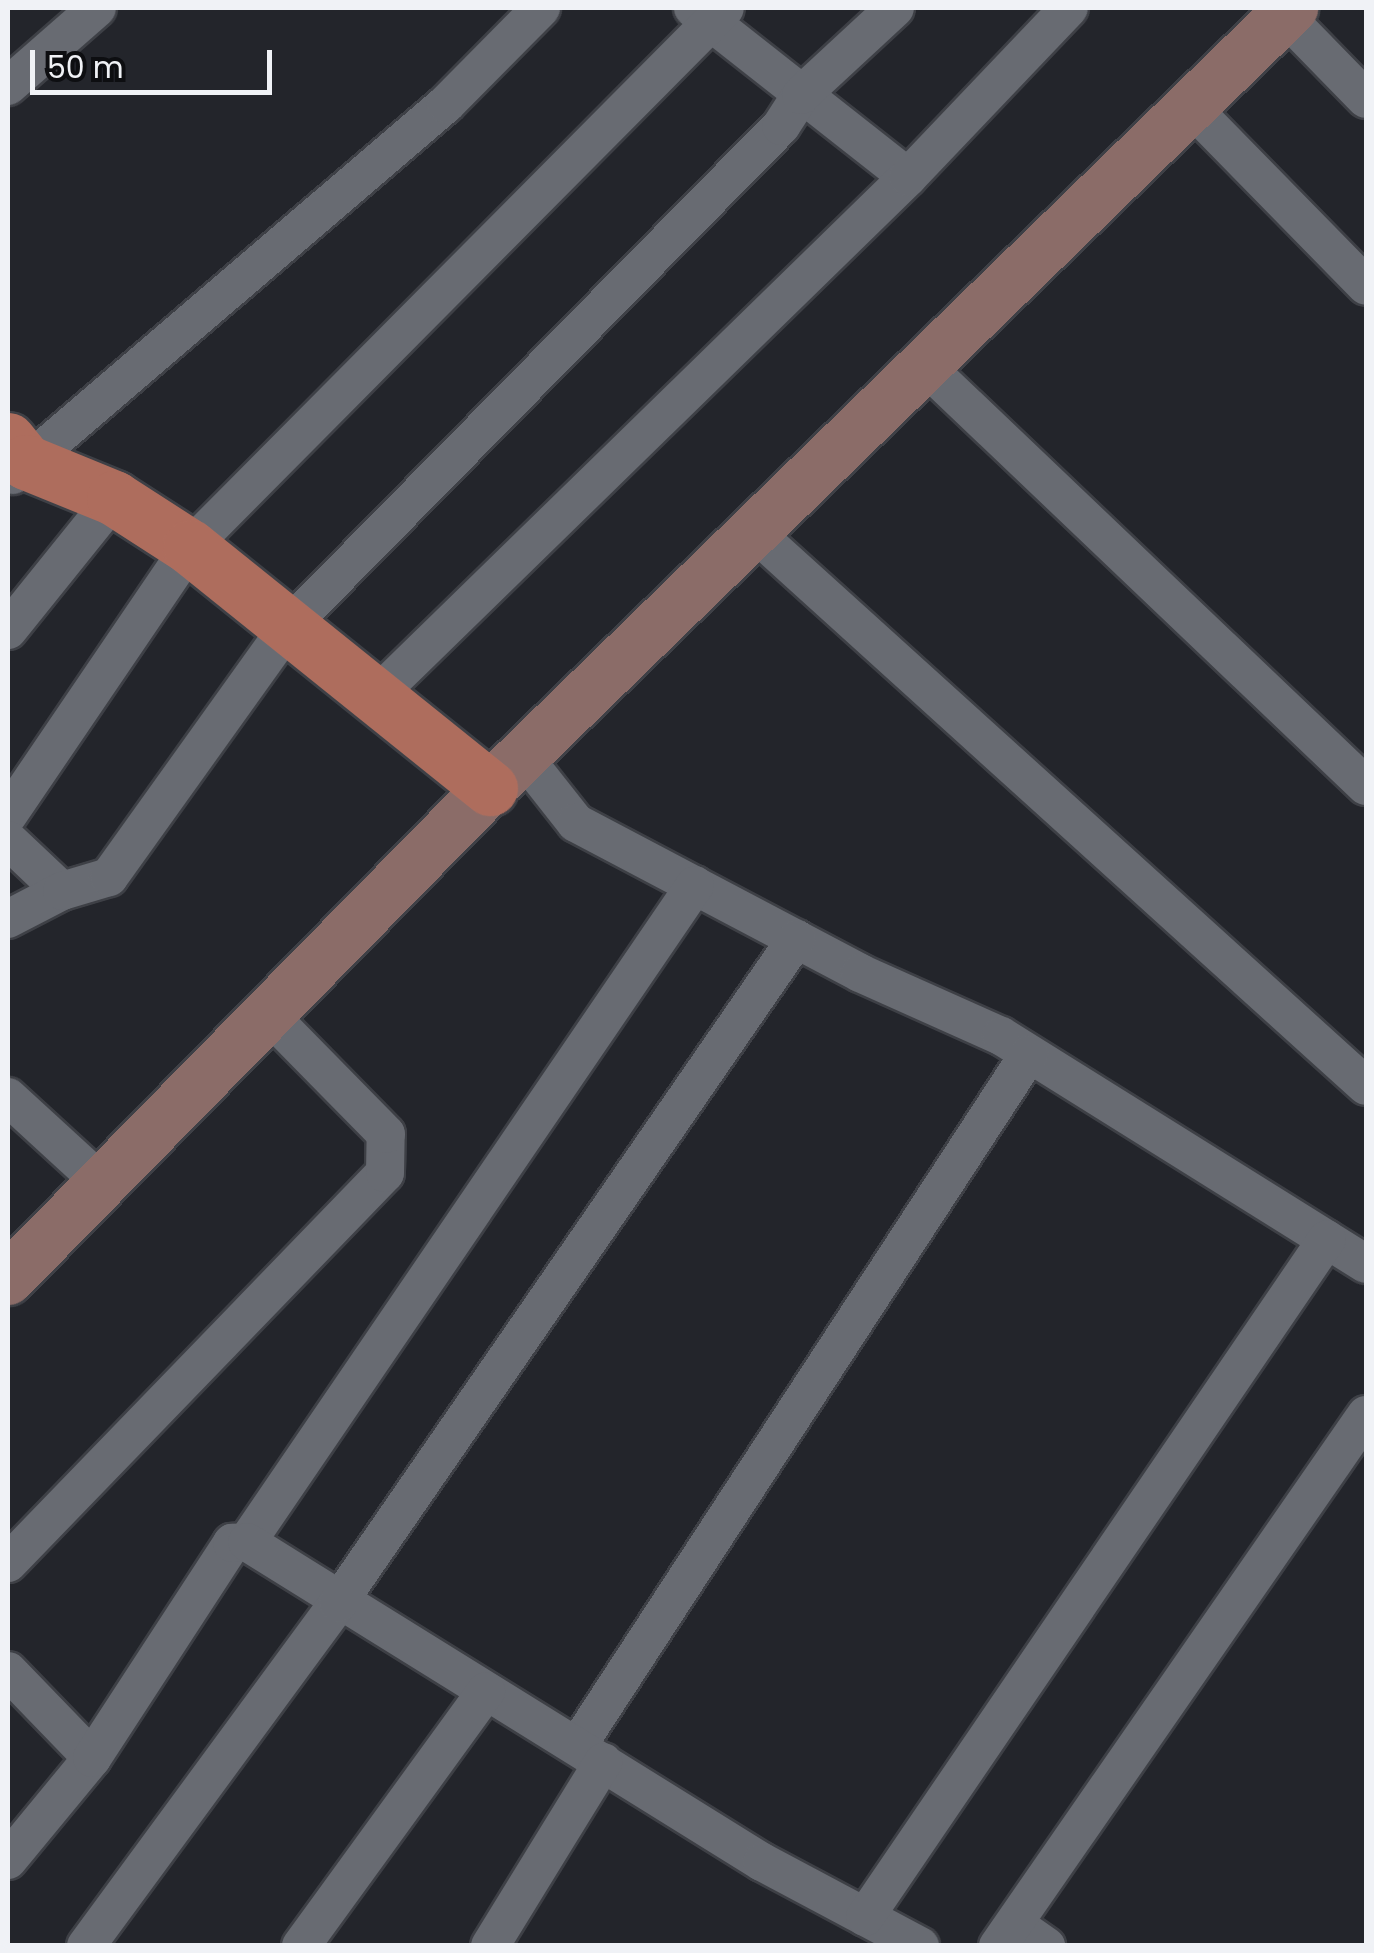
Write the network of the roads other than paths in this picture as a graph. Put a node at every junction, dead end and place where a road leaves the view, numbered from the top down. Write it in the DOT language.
graph roads {
  1 [pos="97,8"];
  2 [pos="542,8"];
  3 [pos="895,8"];
  4 [pos="1069,8"];
  5 [pos="1288,11"];
  6 [pos="709,12"];
  7 [pos="8,86"];
  8 [pos="801,95"];
  9 [pos="1366,99"];
  10 [pos="1189,105"];
  11 [pos="908,178"];
  12 [pos="1366,286"];
  13 [pos="923,364"];
  14 [pos="14,461"];
  15 [pos="114,498"];
  16 [pos="752,530"];
  17 [pos="190,547"];
  18 [pos="289,626"];
  19 [pos="8,630"];
  20 [pos="376,696"];
  21 [pos="507,772"];
  22 [pos="1366,786"];
  23 [pos="8,815"];
  24 [pos="8,840"];
  25 [pos="695,885"];
  26 [pos="62,891"];
  27 [pos="8,919"];
  28 [pos="796,940"];
  29 [pos="268,1014"];
  30 [pos="1029,1054"];
  31 [pos="1366,1086"];
  32 [pos="8,1097"];
  33 [pos="102,1183"];
  34 [pos="1327,1240"];
  35 [pos="1366,1264"];
  36 [pos="8,1278"];
  37 [pos="1366,1415"];
  38 [pos="247,1542"];
  39 [pos="8,1562"];
  40 [pos="338,1602"];
  41 [pos="8,1671"];
  42 [pos="486,1690"];
  43 [pos="591,1753"];
  44 [pos="92,1758"];
  45 [pos="8,1860"];
  46 [pos="866,1917"];
  47 [pos="1020,1939"];
  48 [pos="915,1944"];
  49 [pos="86,1946"];
  50 [pos="301,1946"];
  51 [pos="490,1946"];
  1 -- 7 [label="street"];
  2 -- 14 [label="street"];
  3 -- 8 [label="street"];
  4 -- 11 [label="street"];
  5 -- 9 [label="street"];
  5 -- 10 [label="main road"];
  6 -- 8 [label="street"];
  6 -- 17 [label="street"];
  8 -- 11 [label="street"];
  8 -- 18 [label="street"];
  10 -- 12 [label="street"];
  10 -- 13 [label="main road"];
  11 -- 20 [label="street"];
  13 -- 16 [label="main road"];
  13 -- 22 [label="street"];
  14 -- 15 [label="main road"];
  15 -- 17 [label="main road"];
  15 -- 19 [label="street"];
  16 -- 21 [label="main road"];
  16 -- 31 [label="street"];
  17 -- 18 [label="main road"];
  17 -- 23 [label="street"];
  18 -- 20 [label="main road"];
  18 -- 26 [label="street"];
  20 -- 21 [label="main road"];
  21 -- 25 [label="street"];
  21 -- 29 [label="main road"];
  24 -- 26 [label="street"];
  25 -- 28 [label="street"];
  25 -- 38 [label="street"];
  26 -- 27 [label="street"];
  28 -- 30 [label="street"];
  28 -- 40 [label="street"];
  29 -- 33 [label="main road"];
  29 -- 39 [label="street"];
  30 -- 34 [label="street"];
  30 -- 43 [label="street"];
  32 -- 33 [label="street"];
  33 -- 36 [label="main road"];
  34 -- 35 [label="street"];
  34 -- 46 [label="street"];
  37 -- 47 [label="street"];
  38 -- 40 [label="street"];
  38 -- 44 [label="street"];
  40 -- 42 [label="street"];
  40 -- 49 [label="street"];
  41 -- 44 [label="street"];
  42 -- 43 [label="street"];
  42 -- 50 [label="street"];
  43 -- 46 [label="street"];
  43 -- 51 [label="street"];
  44 -- 45 [label="street"];
  46 -- 48 [label="street"];
}
